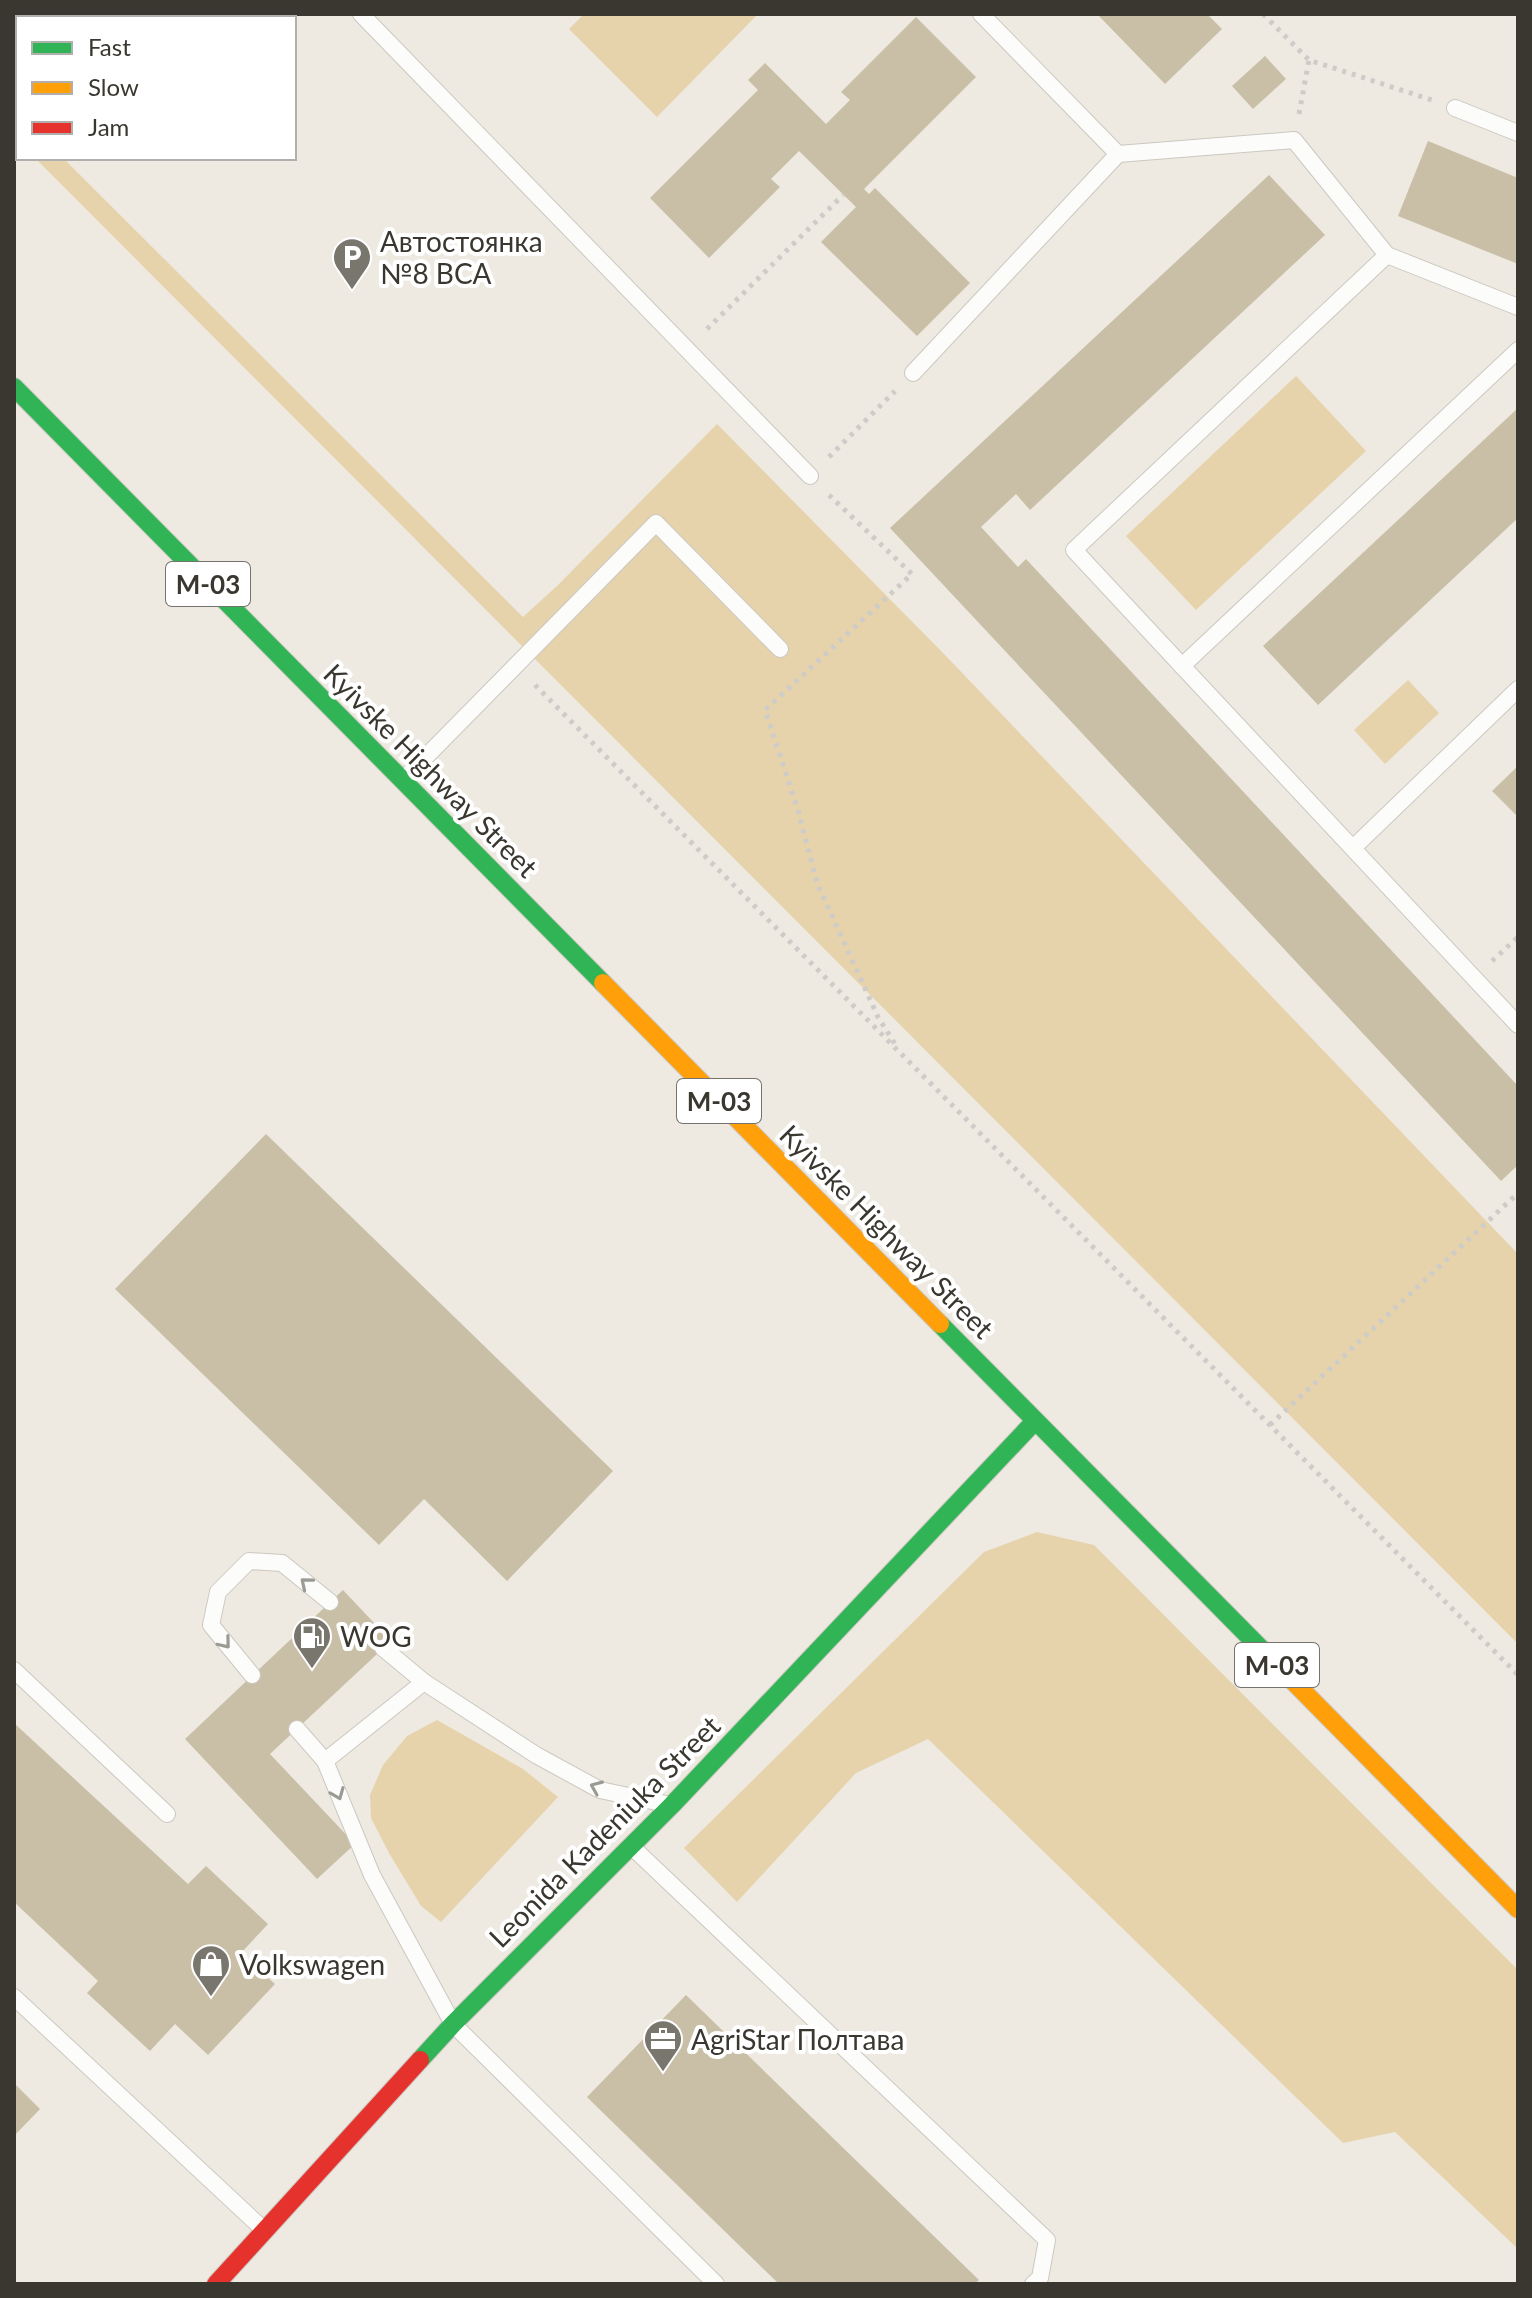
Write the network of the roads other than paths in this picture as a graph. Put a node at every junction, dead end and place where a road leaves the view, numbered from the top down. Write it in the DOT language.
graph roads {
  1 [pos="361,14"];
  2 [pos="981,14"];
  3 [pos="1455,108"];
  4 [pos="1518,133"];
  5 [pos="1118,154"];
  6 [pos="1387,255"];
  7 [pos="1518,307"];
  8 [pos="1518,350"];
  9 [pos="913,373"];
  10 [pos="14,387"];
  11 [pos="810,476"];
  12 [pos="780,649"];
  13 [pos="1182,666"];
  14 [pos="1518,689"];
  15 [pos="402,781"];
  16 [pos="1353,848"];
  17 [pos="1518,1025"];
  18 [pos="1035,1421"];
  19 [pos="330,1602"];
  20 [pos="383,1648"];
  21 [pos="14,1670"];
  22 [pos="252,1675"];
  23 [pos="424,1682"];
  24 [pos="297,1729"];
  25 [pos="325,1761"];
  26 [pos="672,1805"];
  27 [pos="167,1814"];
  28 [pos="631,1845"];
  29 [pos="1518,1909"];
  30 [pos="14,1997"];
  31 [pos="453,2024"];
  32 [pos="265,2231"];
  33 [pos="216,2284"];
  34 [pos="716,2284"];
  35 [pos="1033,2284"];
  1 -- 11 [label="lane"];
  2 -- 5 [label="lane"];
  3 -- 4 [label="lane"];
  5 -- 6 [label="lane"];
  5 -- 9 [label="lane"];
  6 -- 7 [label="lane"];
  6 -- 13 [label="lane"];
  8 -- 13 [label="lane"];
  10 -- 15 [label="main road, Kyivske Highway Street / М-03"];
  12 -- 15 [label="lane"];
  13 -- 16 [label="lane"];
  14 -- 16 [label="lane"];
  15 -- 18 [label="main road, Kyivske Highway Street / М-03"];
  16 -- 17 [label="lane"];
  18 -- 26 [label="main road, Leonida Kadeniuka Street"];
  18 -- 29 [label="main road, Kyivske Highway Street / М-03"];
  19 -- 22 [label="lane, one-way"];
  20 -- 23 [label="lane"];
  21 -- 27 [label="lane"];
  23 -- 25 [label="lane"];
  26 -- 23 [label="lane, one-way"];
  24 -- 25 [label="lane"];
  25 -- 31 [label="lane, one-way"];
  26 -- 28 [label="main road, Leonida Kadeniuka Street"];
  28 -- 31 [label="main road, Leonida Kadeniuka Street"];
  28 -- 35 [label="lane"];
  30 -- 32 [label="lane"];
  31 -- 32 [label="main road, Leonida Kadeniuka Street"];
  31 -- 34 [label="lane"];
  32 -- 33 [label="main road, Leonida Kadeniuka Street"];
}
